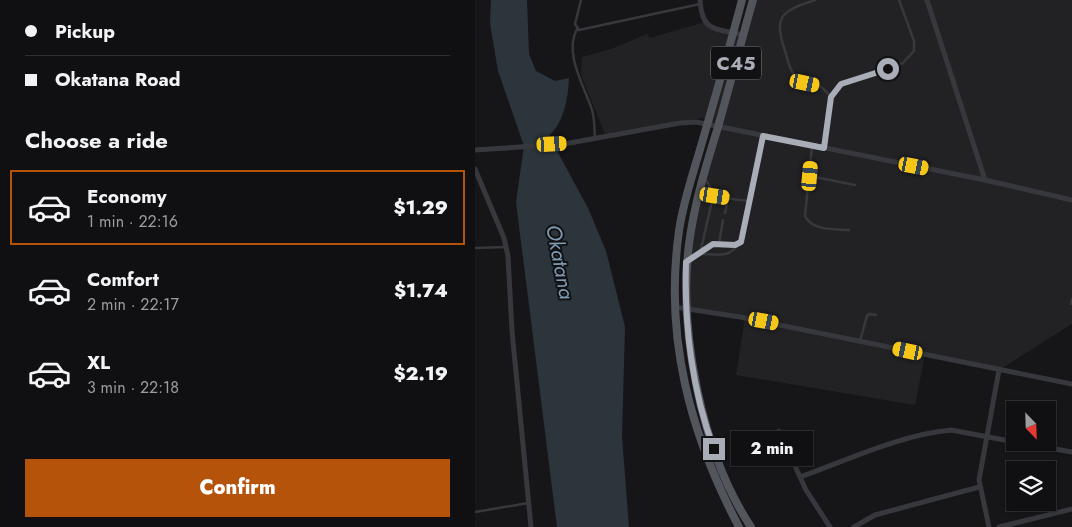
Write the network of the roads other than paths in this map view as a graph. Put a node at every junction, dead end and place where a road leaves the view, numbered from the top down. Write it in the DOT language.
graph roads {
  1 [pos="581,0"];
  2 [pos="742,0"];
  3 [pos="753,0"];
  4 [pos="815,0"];
  5 [pos="899,0"];
  6 [pos="927,0"];
  7 [pos="701,2"];
  8 [pos="577,29"];
  9 [pos="733,32"];
  10 [pos="743,35"];
  11 [pos="831,97"];
  12 [pos="707,125"];
  13 [pos="718,126"];
  14 [pos="763,136"];
  15 [pos="595,140"];
  16 [pos="812,145"];
  17 [pos="824,148"];
  18 [pos="475,150"];
  19 [pos="475,169"];
  20 [pos="703,175"];
  21 [pos="810,176"];
  22 [pos="985,180"];
  23 [pos="855,185"];
  24 [pos="715,196"];
  25 [pos="728,198"];
  26 [pos="1072,200"];
  27 [pos="749,201"];
  28 [pos="725,213"];
  29 [pos="723,220"];
  30 [pos="849,230"];
  31 [pos="719,244"];
  32 [pos="739,244"];
  33 [pos="506,246"];
  34 [pos="475,248"];
  35 [pos="700,250"];
  36 [pos="696,254"];
  37 [pos="686,262"];
  38 [pos="1072,299"];
  39 [pos="1071,304"];
  40 [pos="675,307"];
  41 [pos="687,310"];
  42 [pos="876,315"];
  43 [pos="859,340"];
  44 [pos="999,370"];
  45 [pos="1072,384"];
  46 [pos="779,431"];
  47 [pos="986,437"];
  48 [pos="1006,440"];
  49 [pos="1056,449"];
  50 [pos="1072,452"];
  51 [pos="800,477"];
  52 [pos="979,487"];
  53 [pos="528,503"];
  54 [pos="1072,509"];
  55 [pos="475,512"];
  56 [pos="531,527"];
  57 [pos="739,527"];
  58 [pos="751,527"];
  59 [pos="830,527"];
  60 [pos="854,527"];
  61 [pos="989,527"];
  62 [pos="999,527"];
  1 -- 8 [label="lane"];
  2 -- 9 [label="main road, C45"];
  3 -- 10 [label="main road, C45"];
  4 -- 11 [label="lane"];
  5 -- 11 [label="lane"];
  6 -- 22 [label="street"];
  7 -- 8 [label="lane"];
  7 -- 9 [label="street"];
  8 -- 15 [label="lane"];
  9 -- 10 [label="street"];
  9 -- 12 [label="main road, C45"];
  10 -- 13 [label="main road, C45"];
  11 -- 17 [label="lane"];
  12 -- 13 [label="street"];
  12 -- 15 [label="street"];
  12 -- 40 [label="main road, C45"];
  13 -- 14 [label="street"];
  13 -- 20 [label="main road, C45"];
  14 -- 16 [label="street"];
  14 -- 27 [label="lane"];
  15 -- 18 [label="street"];
  16 -- 17 [label="street"];
  16 -- 21 [label="lane"];
  17 -- 22 [label="street"];
  19 -- 33 [label="street"];
  20 -- 24 [label="lane"];
  20 -- 37 [label="main road, C45"];
  21 -- 23 [label="lane"];
  21 -- 30 [label="lane"];
  22 -- 26 [label="street"];
  24 -- 25 [label="lane"];
  24 -- 35 [label="lane"];
  25 -- 27 [label="lane"];
  25 -- 28 [label="lane"];
  27 -- 32 [label="lane"];
  29 -- 31 [label="lane"];
  31 -- 32 [label="lane"];
  31 -- 35 [label="lane"];
  32 -- 36 [label="lane"];
  33 -- 34 [label="lane"];
  33 -- 53 [label="street"];
  35 -- 36 [label="lane"];
  36 -- 37 [label="lane"];
  37 -- 41 [label="main road, C45"];
  38 -- 39 [label="lane"];
  40 -- 41 [label="street"];
  40 -- 57 [label="main road, C45"];
  41 -- 43 [label="street"];
  41 -- 58 [label="main road, C45"];
  42 -- 43 [label="lane"];
  43 -- 44 [label="street"];
  44 -- 45 [label="street"];
  44 -- 47 [label="street"];
  46 -- 51 [label="street"];
  47 -- 48 [label="street"];
  47 -- 51 [label="street"];
  47 -- 52 [label="street"];
  49 -- 50 [label="street"];
  51 -- 59 [label="street"];
  52 -- 60 [label="street"];
  52 -- 61 [label="street"];
  53 -- 55 [label="lane"];
  53 -- 56 [label="street"];
  54 -- 62 [label="street"];
}
